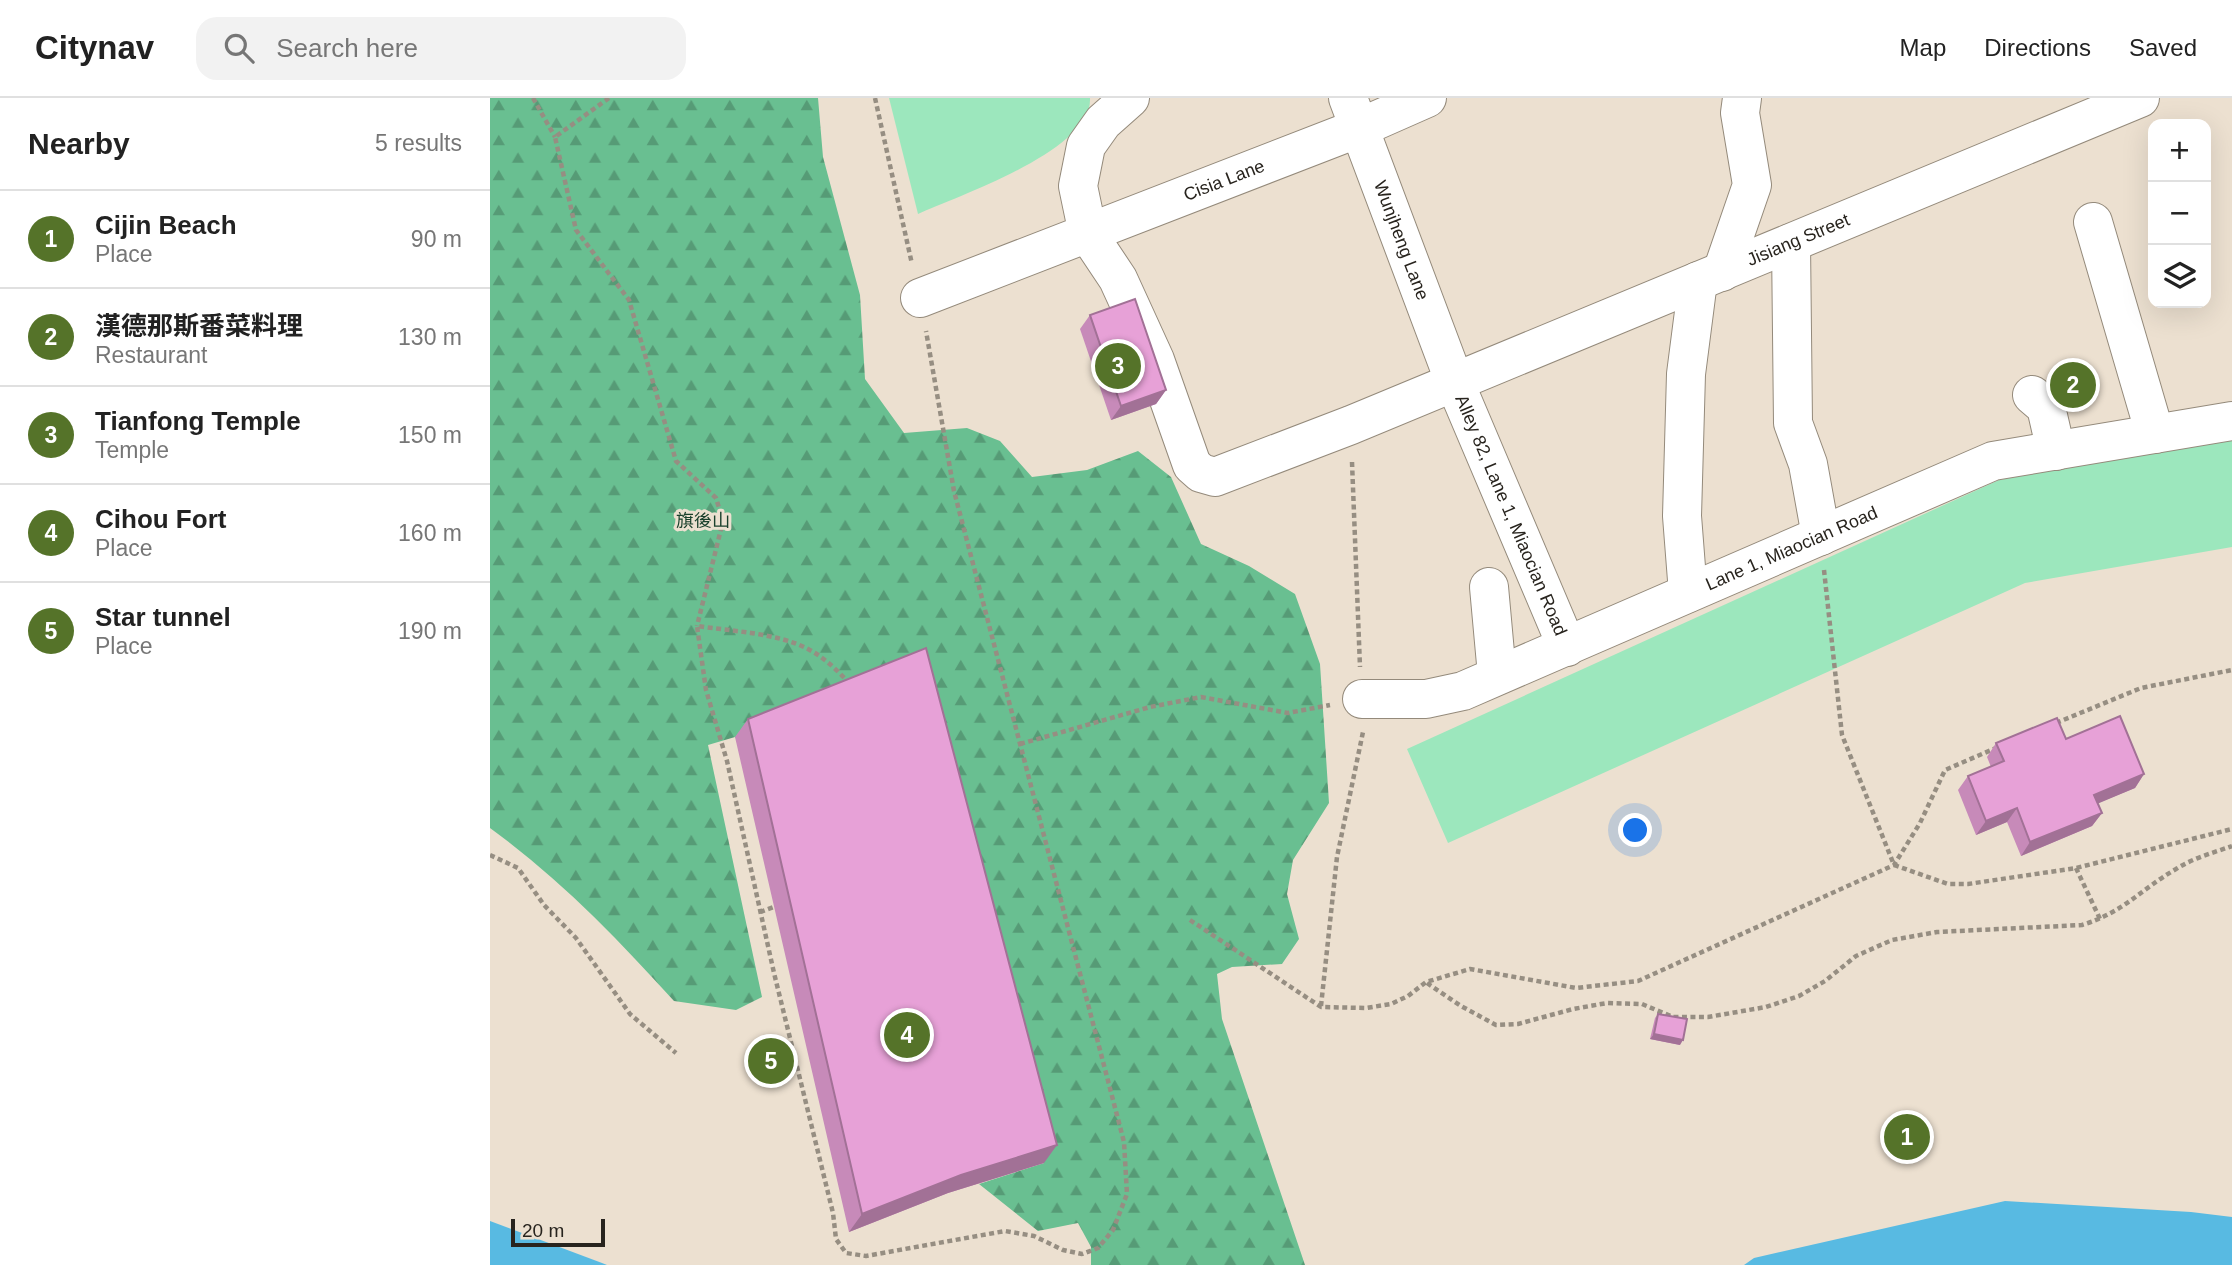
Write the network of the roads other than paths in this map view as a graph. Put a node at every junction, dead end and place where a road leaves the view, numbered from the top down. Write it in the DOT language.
graph roads {
  1 [pos="1130,98"];
  2 [pos="1427,98"];
  3 [pos="1742,98"];
  4 [pos="2140,98"];
  5 [pos="1353,113"];
  6 [pos="2093,222"];
  7 [pos="1088,234"];
  8 [pos="1791,243"];
  9 [pos="1710,277"];
  10 [pos="920,298"];
  11 [pos="1455,383"];
  12 [pos="2032,395"];
  13 [pos="2232,421"];
  14 [pos="2155,434"];
  15 [pos="2056,451"];
  16 [pos="1821,536"];
  17 [pos="1489,587"];
  18 [pos="1688,593"];
  19 [pos="1567,647"];
  20 [pos="1497,675"];
  21 [pos="1362,699"];
  1 -- 7 [label="street"];
  2 -- 5 [label="street, Cisia Lane"];
  3 -- 9 [label="street"];
  4 -- 8 [label="street, Jisiang Street"];
  5 -- 7 [label="street, Cisia Lane"];
  5 -- 11 [label="street, Wunjheng Lane"];
  6 -- 14 [label="street"];
  7 -- 10 [label="street, Cisia Lane"];
  7 -- 11 [label="street, Jisiang Street"];
  8 -- 9 [label="street, Jisiang Street"];
  8 -- 16 [label="street"];
  9 -- 11 [label="street, Jisiang Street"];
  9 -- 18 [label="street"];
  11 -- 19 [label="street, Alley 82, Lane 1, Miaocian Road"];
  12 -- 15 [label="street"];
  13 -- 14 [label="street, Lane 1, Miaocian Road"];
  14 -- 15 [label="street, Lane 1, Miaocian Road"];
  15 -- 16 [label="street, Lane 1, Miaocian Road"];
  16 -- 18 [label="street, Lane 1, Miaocian Road"];
  17 -- 20 [label="street"];
  18 -- 19 [label="street, Lane 1, Miaocian Road"];
  19 -- 20 [label="street, Lane 1, Miaocian Road"];
  20 -- 21 [label="street, Lane 1, Miaocian Road"];
}
